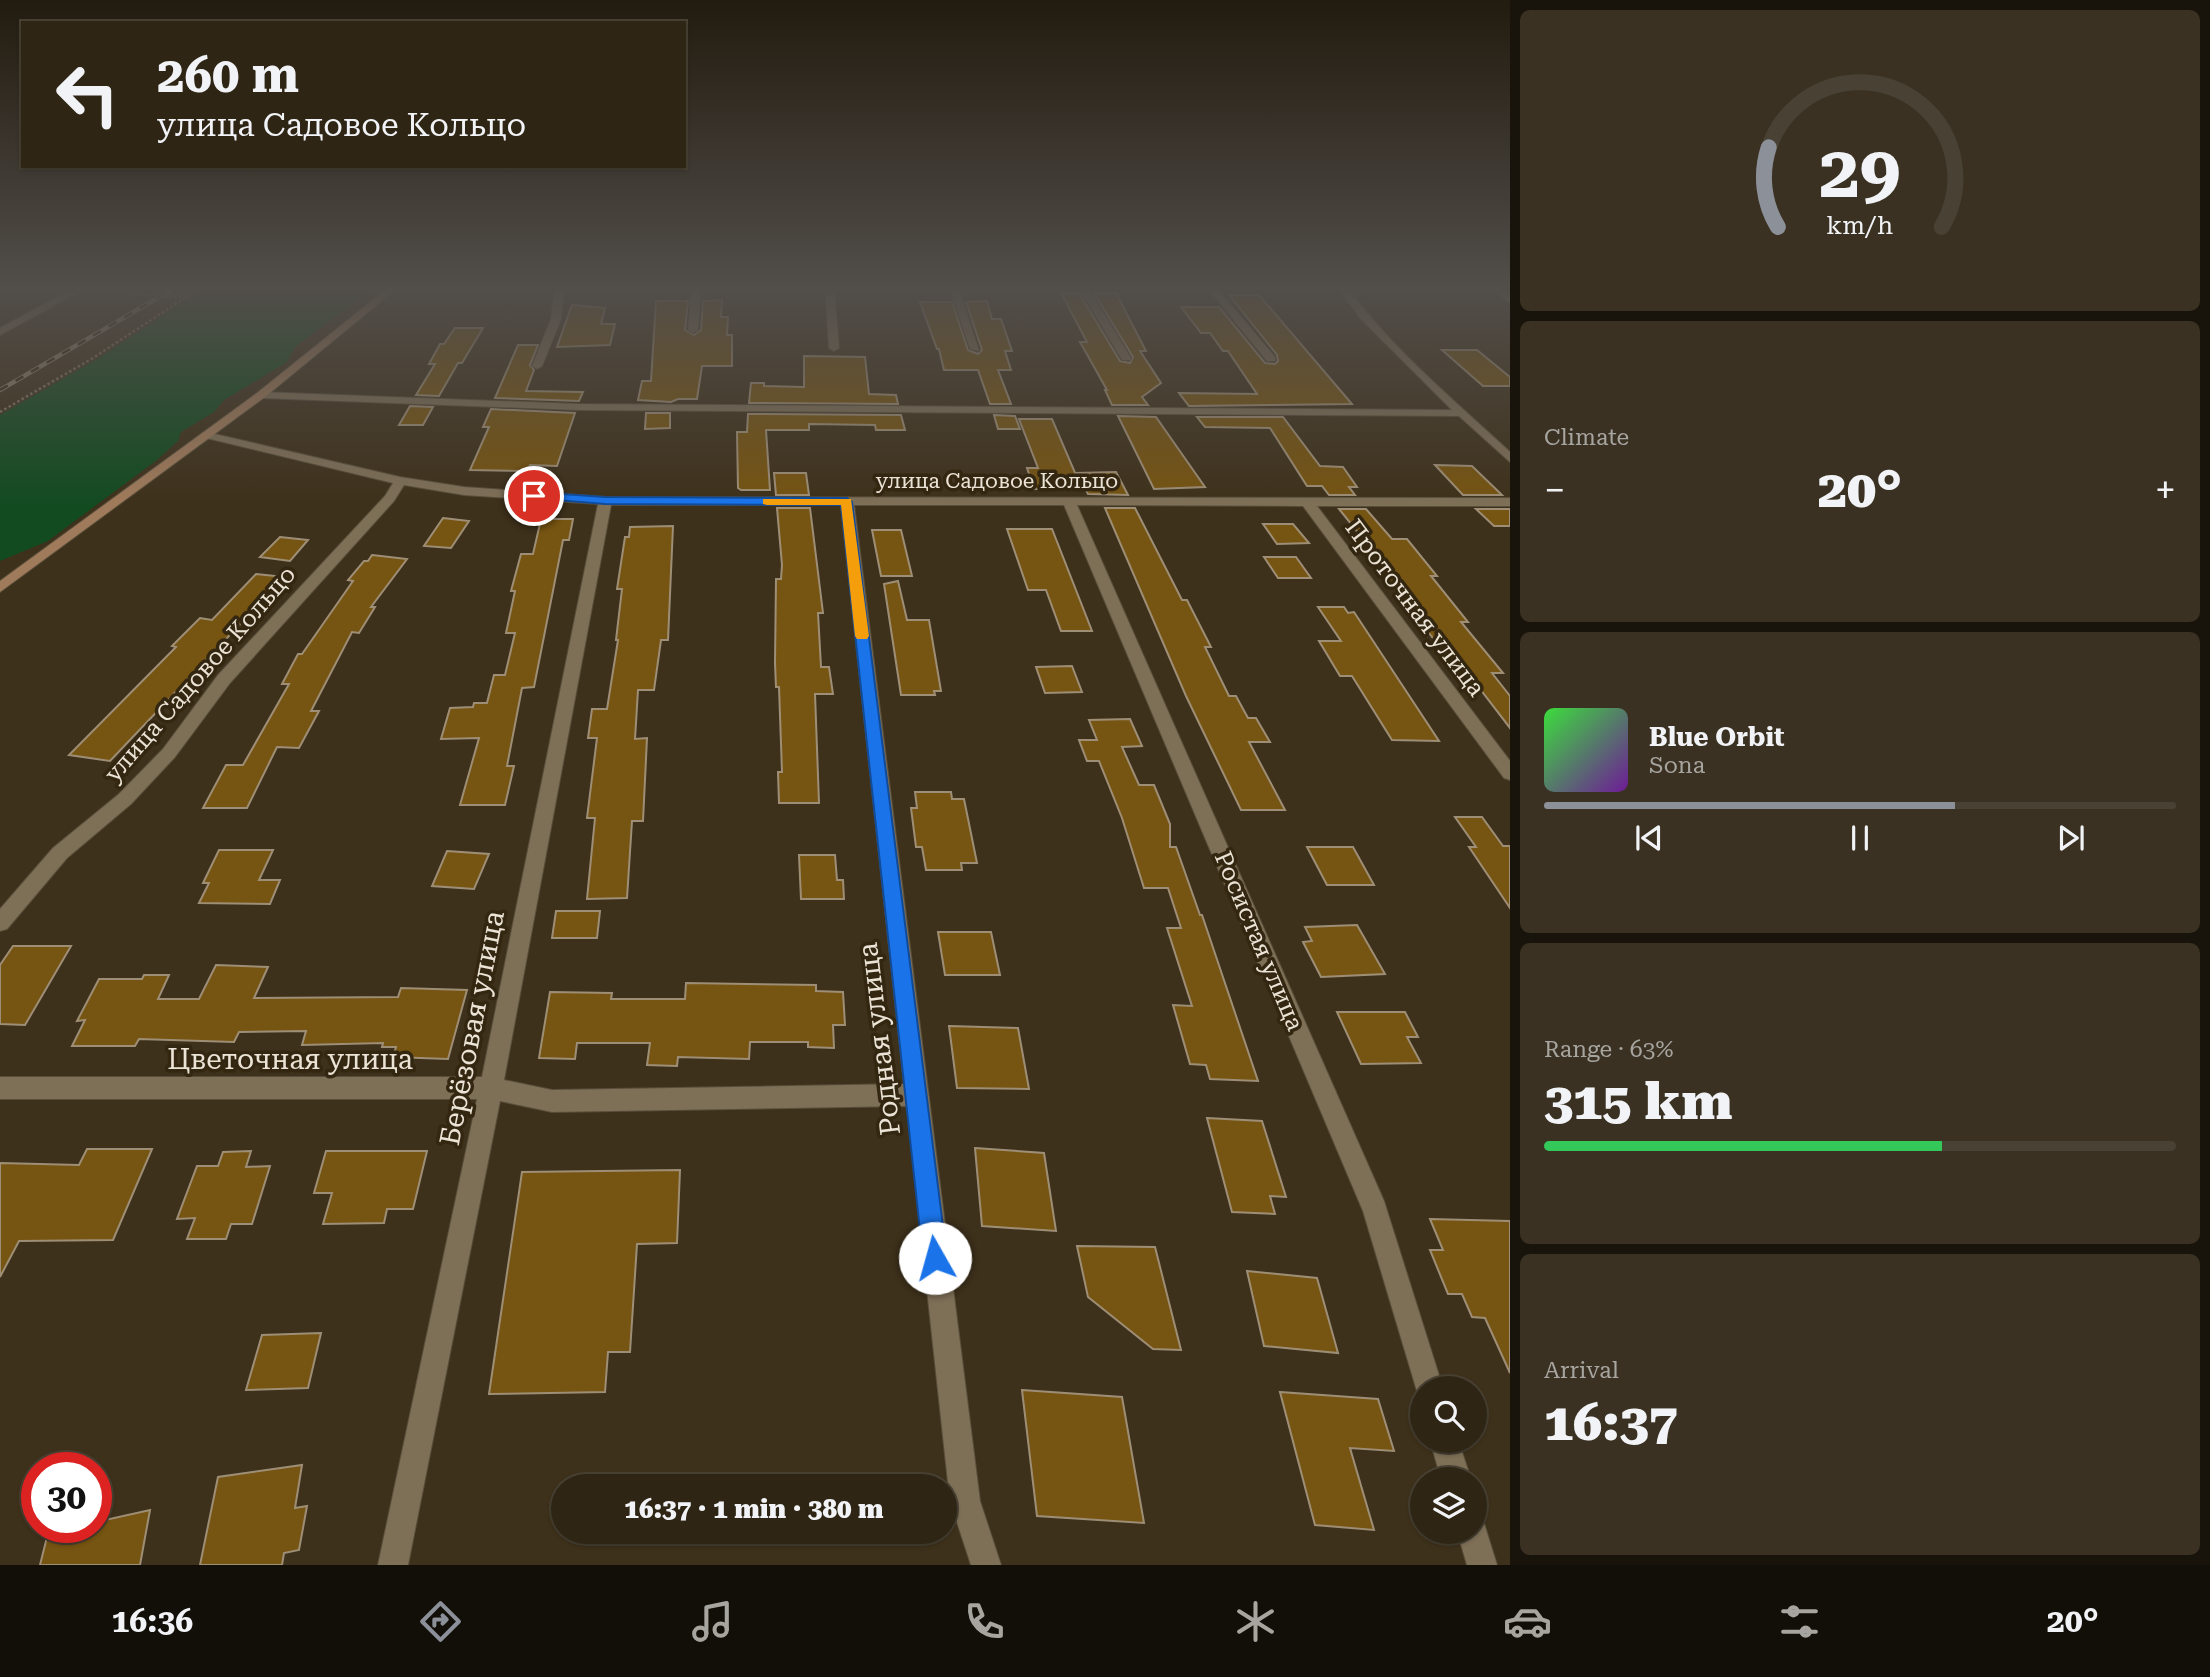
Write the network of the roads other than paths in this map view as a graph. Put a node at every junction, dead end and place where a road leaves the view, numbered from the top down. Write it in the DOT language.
graph roads {
  1 [pos="306,359"];
  2 [pos="540,359"];
  3 [pos="1406,359"];
  4 [pos="537,366"];
  5 [pos="261,395"];
  6 [pos="1461,413"];
  7 [pos="206,435"];
  8 [pos="1510,458"];
  9 [pos="400,481"];
  10 [pos="605,501"];
  11 [pos="1069,501"];
  12 [pos="847,502"];
  13 [pos="1510,502"];
  14 [pos="1308,503"];
  15 [pos="0,588"];
  16 [pos="1510,774"];
  17 [pos="0,922"];
  18 [pos="0,1087"];
  19 [pos="491,1088"];
  20 [pos="915,1095"];
  21 [pos="1425,1376"];
  22 [pos="1476,1544"];
  23 [pos="393,1565"];
  24 [pos="986,1565"];
  25 [pos="1482,1565"];
  1 -- 5 [label="street"];
  2 -- 4 [label="street"];
  3 -- 6 [label="street"];
  5 -- 6 [label="street"];
  5 -- 7 [label="street"];
  6 -- 8 [label="street"];
  7 -- 9 [label="street, улица Садовое Кольцо"];
  7 -- 15 [label="street"];
  9 -- 10 [label="street, улица Садовое Кольцо"];
  9 -- 17 [label="street, улица Садовое Кольцо"];
  10 -- 12 [label="street, улица Садовое Кольцо"];
  10 -- 19 [label="street, Берёзовая улица"];
  11 -- 12 [label="street, улица Садовое Кольцо"];
  11 -- 14 [label="street, улица Садовое Кольцо"];
  11 -- 21 [label="street, Росистая улица"];
  12 -- 20 [label="street, Родная улица"];
  13 -- 14 [label="street, улица Садовое Кольцо"];
  14 -- 16 [label="street, Проточная улица"];
  18 -- 19 [label="street, Цветочная улица"];
  19 -- 20 [label="street, Цветочная улица"];
  19 -- 23 [label="street, Берёзовая улица"];
  20 -- 24 [label="street, Родная улица"];
  22 -- 25 [label="street"];
}
